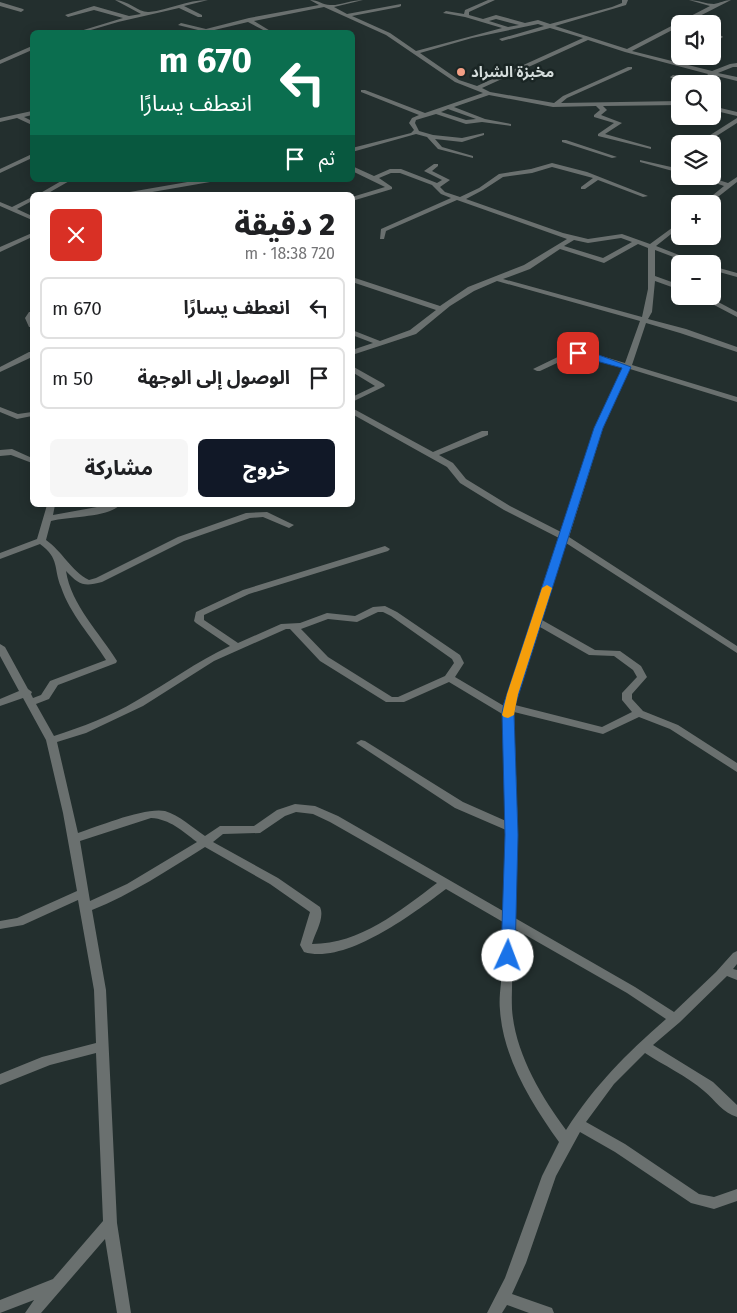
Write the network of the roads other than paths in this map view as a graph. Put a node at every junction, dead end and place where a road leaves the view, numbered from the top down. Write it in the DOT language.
graph roads {
  1 [pos="118,0"];
  2 [pos="189,0"];
  3 [pos="205,0"];
  4 [pos="360,0"];
  5 [pos="492,0"];
  6 [pos="625,0"];
  7 [pos="692,0"];
  8 [pos="728,0"];
  9 [pos="316,1"];
  10 [pos="195,3"];
  11 [pos="0,4"];
  12 [pos="326,4"];
  13 [pos="399,5"];
  14 [pos="714,5"];
  15 [pos="180,6"];
  16 [pos="21,10"];
  17 [pos="446,13"];
  18 [pos="146,14"];
  19 [pos="68,15"];
  20 [pos="348,15"];
  21 [pos="697,15"];
  22 [pos="200,16"];
  23 [pos="466,16"];
  24 [pos="129,17"];
  25 [pos="249,20"];
  26 [pos="484,21"];
  27 [pos="182,24"];
  28 [pos="524,24"];
  29 [pos="552,26"];
  30 [pos="507,28"];
  31 [pos="87,30"];
  32 [pos="200,30"];
  33 [pos="213,30"];
  34 [pos="266,30"];
  35 [pos="671,30"];
  36 [pos="588,38"];
  37 [pos="502,39"];
  38 [pos="30,49"];
  39 [pos="627,51"];
  40 [pos="417,52"];
  41 [pos="0,62"];
  42 [pos="737,65"];
  43 [pos="630,68"];
  44 [pos="712,73"];
  45 [pos="737,79"];
  46 [pos="476,89"];
  47 [pos="363,91"];
  48 [pos="489,93"];
  49 [pos="671,103"];
  50 [pos="555,105"];
  51 [pos="448,107"];
  52 [pos="601,107"];
  53 [pos="721,110"];
  54 [pos="434,112"];
  55 [pos="30,113"];
  56 [pos="737,114"];
  57 [pos="424,115"];
  58 [pos="18,116"];
  59 [pos="0,120"];
  60 [pos="482,120"];
  61 [pos="737,120"];
  62 [pos="30,122"];
  63 [pos="509,125"];
  64 [pos="416,132"];
  65 [pos="482,134"];
  66 [pos="713,135"];
  67 [pos="428,136"];
  68 [pos="605,137"];
  69 [pos="597,140"];
  70 [pos="564,141"];
  71 [pos="590,144"];
  72 [pos="582,147"];
  73 [pos="649,148"];
  74 [pos="355,149"];
  75 [pos="30,157"];
  76 [pos="470,157"];
  77 [pos="614,157"];
  78 [pos="642,161"];
  79 [pos="436,165"];
  80 [pos="355,169"];
  81 [pos="671,169"];
  82 [pos="0,171"];
  83 [pos="374,178"];
  84 [pos="598,178"];
  85 [pos="737,179"];
  86 [pos="64,182"];
  87 [pos="199,182"];
  88 [pos="721,183"];
  89 [pos="729,185"];
  90 [pos="437,186"];
  91 [pos="584,188"];
  92 [pos="46,192"];
  93 [pos="141,192"];
  94 [pos="716,195"];
  95 [pos="645,196"];
  96 [pos="355,197"];
  97 [pos="459,199"];
  98 [pos="30,200"];
  99 [pos="0,204"];
  100 [pos="12,209"];
  101 [pos="30,217"];
  102 [pos="671,231"];
  103 [pos="30,236"];
  104 [pos="382,238"];
  105 [pos="573,238"];
  106 [pos="637,242"];
  107 [pos="559,247"];
  108 [pos="650,247"];
  109 [pos="0,250"];
  110 [pos="673,255"];
  111 [pos="721,271"];
  112 [pos="737,275"];
  113 [pos="652,277"];
  114 [pos="496,279"];
  115 [pos="355,280"];
  116 [pos="671,284"];
  117 [pos="718,305"];
  118 [pos="441,309"];
  119 [pos="737,315"];
  120 [pos="644,320"];
  121 [pos="355,333"];
  122 [pos="381,344"];
  123 [pos="737,350"];
  124 [pos="355,353"];
  125 [pos="30,355"];
  126 [pos="627,367"];
  127 [pos="537,369"];
  128 [pos="0,370"];
  129 [pos="355,370"];
  130 [pos="355,399"];
  131 [pos="737,400"];
  132 [pos="0,409"];
  133 [pos="355,412"];
  134 [pos="30,414"];
  135 [pos="484,433"];
  136 [pos="0,453"];
  137 [pos="432,455"];
  138 [pos="30,461"];
  139 [pos="51,507"];
  140 [pos="111,507"];
  141 [pos="48,519"];
  142 [pos="289,525"];
  143 [pos="563,537"];
  144 [pos="41,541"];
  145 [pos="385,549"];
  146 [pos="0,556"];
  147 [pos="60,562"];
  148 [pos="536,621"];
  149 [pos="293,626"];
  150 [pos="238,646"];
  151 [pos="0,647"];
  152 [pos="737,650"];
  153 [pos="449,678"];
  154 [pos="30,697"];
  155 [pos="0,704"];
  156 [pos="509,710"];
  157 [pos="639,713"];
  158 [pos="52,740"];
  159 [pos="361,743"];
  160 [pos="737,768"];
  161 [pos="511,828"];
  162 [pos="73,839"];
  163 [pos="205,842"];
  164 [pos="445,883"];
  165 [pos="84,893"];
  166 [pos="86,907"];
  167 [pos="509,920"];
  168 [pos="0,925"];
  169 [pos="737,956"];
  170 [pos="731,973"];
  171 [pos="676,1019"];
  172 [pos="102,1046"];
  173 [pos="644,1046"];
  174 [pos="0,1080"];
  175 [pos="737,1112"];
  176 [pos="579,1124"];
  177 [pos="568,1143"];
  178 [pos="737,1195"];
  179 [pos="110,1223"];
  180 [pos="54,1285"];
  181 [pos="504,1297"];
  182 [pos="0,1307"];
  183 [pos="32,1313"];
  184 [pos="124,1313"];
  185 [pos="494,1313"];
  186 [pos="546,1313"];
  1 -- 18 [label="street"];
  2 -- 10 [label="street"];
  3 -- 10 [label="street"];
  4 -- 12 [label="street"];
  5 -- 23 [label="street"];
  6 -- 29 [label="street"];
  7 -- 14 [label="street"];
  8 -- 14 [label="street"];
  9 -- 12 [label="street"];
  10 -- 15 [label="street"];
  11 -- 16 [label="street"];
  12 -- 20 [label="street"];
  12 -- 25 [label="street"];
  13 -- 20 [label="street"];
  14 -- 21 [label="street"];
  15 -- 18 [label="street"];
  15 -- 22 [label="street"];
  17 -- 23 [label="street"];
  18 -- 24 [label="street"];
  19 -- 24 [label="street"];
  20 -- 40 [label="street"];
  23 -- 26 [label="street"];
  24 -- 31 [label="street"];
  25 -- 33 [label="street"];
  25 -- 34 [label="street"];
  26 -- 28 [label="street"];
  26 -- 30 [label="street"];
  27 -- 32 [label="street"];
  28 -- 29 [label="street"];
  28 -- 30 [label="street"];
  29 -- 36 [label="street"];
  29 -- 37 [label="street"];
  30 -- 40 [label="street"];
  35 -- 39 [label="street"];
  36 -- 39 [label="street"];
  36 -- 46 [label="street"];
  38 -- 41 [label="street"];
  39 -- 44 [label="street"];
  40 -- 46 [label="street"];
  42 -- 44 [label="street"];
  43 -- 50 [label="street"];
  44 -- 45 [label="street"];
  46 -- 48 [label="street"];
  47 -- 57 [label="street"];
  48 -- 50 [label="street"];
  48 -- 51 [label="street"];
  49 -- 52 [label="street"];
  50 -- 52 [label="street"];
  51 -- 54 [label="street"];
  51 -- 60 [label="street"];
  52 -- 68 [label="street"];
  53 -- 56 [label="street"];
  54 -- 57 [label="street"];
  54 -- 60 [label="street"];
  55 -- 58 [label="street"];
  57 -- 64 [label="street"];
  58 -- 59 [label="street"];
  58 -- 62 [label="street"];
  60 -- 63 [label="street"];
  61 -- 66 [label="street"];
  64 -- 67 [label="street"];
  64 -- 74 [label="street"];
  65 -- 67 [label="street"];
  67 -- 76 [label="street"];
  68 -- 69 [label="street"];
  68 -- 73 [label="street"];
  70 -- 72 [label="street"];
  71 -- 72 [label="street"];
  72 -- 77 [label="street"];
  75 -- 82 [label="street"];
  78 -- 81 [label="street"];
  79 -- 90 [label="street"];
  80 -- 83 [label="street"];
  83 -- 90 [label="street"];
  83 -- 96 [label="street"];
  84 -- 91 [label="street"];
  84 -- 95 [label="street"];
  84 -- 97 [label="street"];
  85 -- 89 [label="street"];
  86 -- 92 [label="street"];
  87 -- 93 [label="street"];
  88 -- 89 [label="street"];
  89 -- 94 [label="street"];
  90 -- 97 [label="street"];
  97 -- 104 [label="street"];
  97 -- 105 [label="street"];
  98 -- 100 [label="street"];
  99 -- 100 [label="street"];
  100 -- 101 [label="street"];
  102 -- 108 [label="street"];
  103 -- 109 [label="street"];
  105 -- 106 [label="street"];
  105 -- 107 [label="street"];
  106 -- 107 [label="street"];
  106 -- 108 [label="street"];
  107 -- 114 [label="street"];
  108 -- 110 [label="street"];
  108 -- 113 [label="street"];
  111 -- 112 [label="street"];
  113 -- 116 [label="street"];
  113 -- 120 [label="street"];
  114 -- 118 [label="street"];
  114 -- 120 [label="street"];
  115 -- 118 [label="street"];
  117 -- 119 [label="street"];
  118 -- 122 [label="street"];
  120 -- 123 [label="street"];
  120 -- 126 [label="street"];
  121 -- 122 [label="street"];
  122 -- 124 [label="street"];
  125 -- 128 [label="street"];
  126 -- 127 [label="street"];
  126 -- 131 [label="street"];
  126 -- 143 [label="street"];
  129 -- 130 [label="street"];
  132 -- 134 [label="street"];
  133 -- 137 [label="street"];
  135 -- 137 [label="street"];
  136 -- 138 [label="street"];
  137 -- 143 [label="street"];
  139 -- 141 [label="street"];
  140 -- 141 [label="street"];
  141 -- 144 [label="street"];
  142 -- 147 [label="street"];
  143 -- 148 [label="street"];
  143 -- 152 [label="street"];
  144 -- 146 [label="street"];
  144 -- 147 [label="street"];
  145 -- 150 [label="street"];
  147 -- 154 [label="street"];
  148 -- 156 [label="street"];
  148 -- 157 [label="street"];
  149 -- 150 [label="street"];
  149 -- 153 [label="street"];
  149 -- 153 [label="street"];
  150 -- 158 [label="street"];
  151 -- 154 [label="street"];
  153 -- 156 [label="street"];
  154 -- 155 [label="street"];
  154 -- 158 [label="street"];
  156 -- 157 [label="street"];
  156 -- 161 [label="street"];
  157 -- 160 [label="street"];
  158 -- 162 [label="street"];
  159 -- 161 [label="street"];
  161 -- 167 [label="street"];
  162 -- 163 [label="street"];
  162 -- 165 [label="street"];
  163 -- 164 [label="street"];
  163 -- 164 [label="street"];
  163 -- 166 [label="street"];
  164 -- 167 [label="street"];
  165 -- 166 [label="street"];
  165 -- 168 [label="street"];
  166 -- 172 [label="street"];
  167 -- 171 [label="street"];
  167 -- 177 [label="street"];
  169 -- 170 [label="street"];
  170 -- 171 [label="street"];
  171 -- 173 [label="street"];
  172 -- 174 [label="street"];
  172 -- 179 [label="street"];
  173 -- 175 [label="street"];
  173 -- 176 [label="street"];
  176 -- 177 [label="street"];
  176 -- 178 [label="street"];
  177 -- 181 [label="street"];
  179 -- 180 [label="street"];
  179 -- 184 [label="street"];
  180 -- 182 [label="street"];
  180 -- 183 [label="street"];
  181 -- 185 [label="street"];
  181 -- 186 [label="street"];
}
